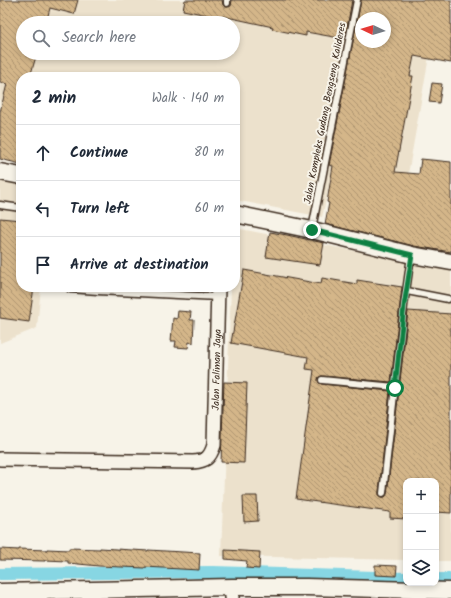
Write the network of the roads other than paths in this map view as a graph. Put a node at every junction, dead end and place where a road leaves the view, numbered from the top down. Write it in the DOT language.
graph roads {
  1 [pos="356,0"];
  2 [pos="0,172"];
  3 [pos="16,175"];
  4 [pos="0,205"];
  5 [pos="16,207"];
  6 [pos="240,215"];
  7 [pos="312,230"];
  8 [pos="412,255"];
  9 [pos="451,262"];
  10 [pos="407,291"];
  11 [pos="218,292"];
  12 [pos="448,299"];
  13 [pos="322,380"];
  14 [pos="395,388"];
  15 [pos="0,459"];
  16 [pos="383,493"];
  17 [pos="0,592"];
  18 [pos="232,593"];
  19 [pos="442,593"];
  1 -- 7 [label="lane, Jalan Kompleks Gudang Bengseng Kalideres"];
  2 -- 3 [label="street"];
  4 -- 5 [label="lane"];
  6 -- 7 [label="street"];
  7 -- 8 [label="street"];
  8 -- 9 [label="street"];
  8 -- 10 [label="lane"];
  10 -- 12 [label="lane"];
  10 -- 14 [label="lane"];
  11 -- 15 [label="street, Jalan Faliman Jaya"];
  13 -- 14 [label="lane"];
  14 -- 16 [label="lane"];
  17 -- 18 [label="street"];
  18 -- 19 [label="street"];
}
